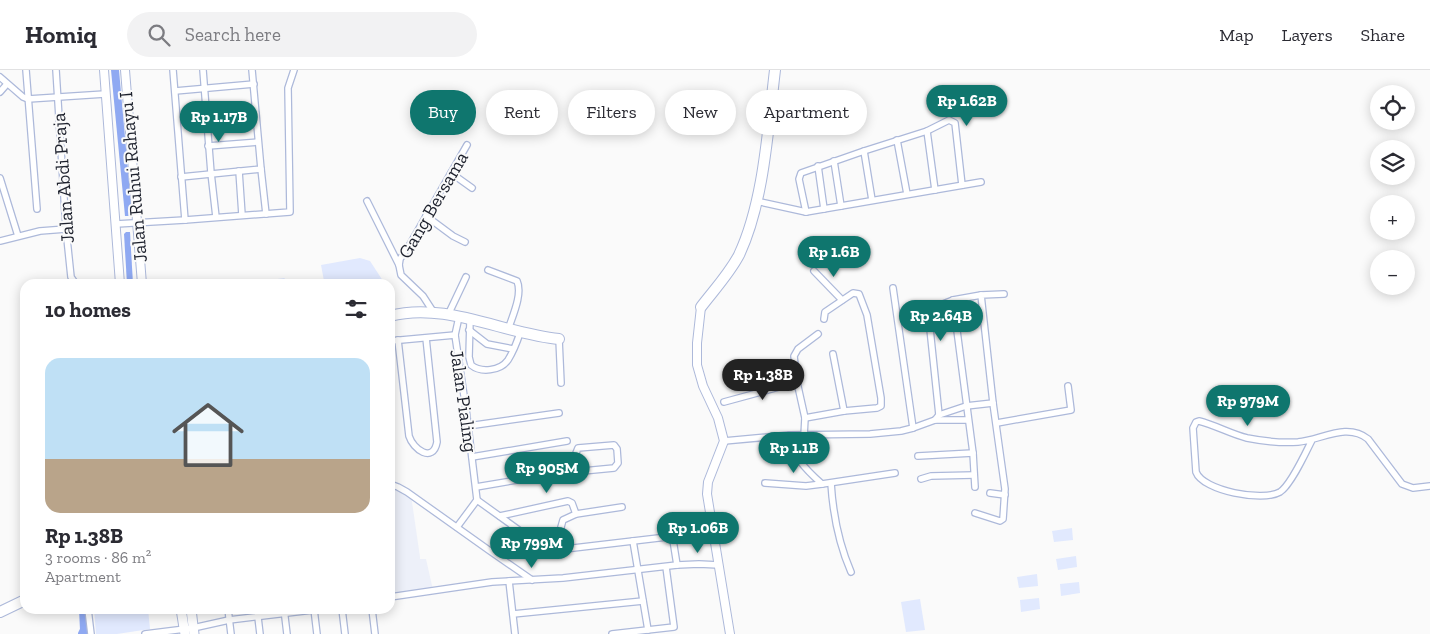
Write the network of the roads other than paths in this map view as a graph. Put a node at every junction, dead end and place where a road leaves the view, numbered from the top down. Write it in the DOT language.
graph roads {
  1 [pos="26,70"];
  2 [pos="56,70"];
  3 [pos="104,70"];
  4 [pos="125,70"];
  5 [pos="173,70"];
  6 [pos="203,70"];
  7 [pos="252,70"];
  8 [pos="294,70"];
  9 [pos="775,70"];
  10 [pos="0,77"];
  11 [pos="7,84"];
  12 [pos="254,84"];
  13 [pos="204,88"];
  14 [pos="175,91"];
  15 [pos="0,92"];
  16 [pos="105,94"];
  17 [pos="58,97"];
  18 [pos="28,99"];
  19 [pos="256,114"];
  20 [pos="206,116"];
  21 [pos="927,131"];
  22 [pos="897,140"];
  23 [pos="258,142"];
  24 [pos="467,145"];
  25 [pos="208,146"];
  26 [pos="864,152"];
  27 [pos="834,161"];
  28 [pos="818,166"];
  29 [pos="261,169"];
  30 [pos="239,171"];
  31 [pos="452,173"];
  32 [pos="211,174"];
  33 [pos="181,177"];
  34 [pos="0,178"];
  35 [pos="981,182"];
  36 [pos="962,185"];
  37 [pos="472,188"];
  38 [pos="935,190"];
  39 [pos="907,194"];
  40 [pos="872,200"];
  41 [pos="367,201"];
  42 [pos="756,201"];
  43 [pos="841,206"];
  44 [pos="37,209"];
  45 [pos="824,209"];
  46 [pos="806,212"];
  47 [pos="266,214"];
  48 [pos="242,216"];
  49 [pos="426,216"];
  50 [pos="216,217"];
  51 [pos="185,220"];
  52 [pos="134,222"];
  53 [pos="119,224"];
  54 [pos="66,229"];
  55 [pos="18,236"];
  56 [pos="0,241"];
  57 [pos="465,242"];
  58 [pos="399,265"];
  59 [pos="488,270"];
  60 [pos="814,271"];
  61 [pos="466,277"];
  62 [pos="72,279"];
  63 [pos="120,279"];
  64 [pos="141,279"];
  65 [pos="893,288"];
  66 [pos="1004,294"];
  67 [pos="981,295"];
  68 [pos="842,300"];
  69 [pos="953,300"];
  70 [pos="700,308"];
  71 [pos="434,312"];
  72 [pos="395,315"];
  73 [pos="448,315"];
  74 [pos="459,317"];
  75 [pos="824,319"];
  76 [pos="469,325"];
  77 [pos="508,330"];
  78 [pos="520,334"];
  79 [pos="818,334"];
  80 [pos="455,335"];
  81 [pos="426,338"];
  82 [pos="395,340"];
  83 [pos="398,340"];
  84 [pos="559,340"];
  85 [pos="513,349"];
  86 [pos="833,354"];
  87 [pos="797,382"];
  88 [pos="560,383"];
  89 [pos="1068,386"];
  90 [pos="724,402"];
  91 [pos="993,403"];
  92 [pos="966,406"];
  93 [pos="844,411"];
  94 [pos="559,413"];
  95 [pos="937,417"];
  96 [pos="805,418"];
  97 [pos="968,420"];
  98 [pos="997,423"];
  99 [pos="468,426"];
  100 [pos="913,428"];
  101 [pos="790,435"];
  102 [pos="804,436"];
  103 [pos="567,440"];
  104 [pos="1312,440"];
  105 [pos="724,441"];
  106 [pos="973,453"];
  107 [pos="918,456"];
  108 [pos="472,457"];
  109 [pos="578,471"];
  110 [pos="895,473"];
  111 [pos="974,474"];
  112 [pos="921,479"];
  113 [pos="765,483"];
  114 [pos="831,483"];
  115 [pos="822,484"];
  116 [pos="395,485"];
  117 [pos="1430,486"];
  118 [pos="476,487"];
  119 [pos="975,487"];
  120 [pos="990,493"];
  121 [pos="1005,495"];
  122 [pos="477,500"];
  123 [pos="622,507"];
  124 [pos="975,513"];
  125 [pos="576,514"];
  126 [pos="500,516"];
  127 [pos="457,527"];
  128 [pos="633,541"];
  129 [pos="562,550"];
  130 [pos="677,565"];
  131 [pos="719,565"];
  132 [pos="666,567"];
  133 [pos="637,570"];
  134 [pos="851,572"];
  135 [pos="532,580"];
  136 [pos="509,581"];
  137 [pos="395,596"];
  138 [pos="643,601"];
  139 [pos="20,602"];
  140 [pos="0,612"];
  141 [pos="89,614"];
  142 [pos="184,614"];
  143 [pos="191,614"];
  144 [pos="228,614"];
  145 [pos="257,614"];
  146 [pos="271,614"];
  147 [pos="284,614"];
  148 [pos="315,614"];
  149 [pos="343,614"];
  150 [pos="373,614"];
  151 [pos="514,614"];
  152 [pos="258,617"];
  153 [pos="229,620"];
  154 [pos="192,630"];
  155 [pos="648,630"];
  156 [pos="91,634"];
  157 [pos="146,634"];
  158 [pos="149,634"];
  159 [pos="231,634"];
  160 [pos="260,634"];
  161 [pos="287,634"];
  162 [pos="317,634"];
  163 [pos="345,634"];
  164 [pos="375,634"];
  165 [pos="515,634"];
  166 [pos="612,634"];
  167 [pos="730,634"];
  1 -- 18 [label="street"];
  2 -- 17 [label="street, Jalan Abdi Praja"];
  3 -- 16 [label="street"];
  4 -- 52 [label="street, Jalan Ruhui Rahayu I"];
  5 -- 14 [label="street"];
  6 -- 13 [label="street"];
  7 -- 12 [label="street"];
  8 -- 47 [label="street"];
  9 -- 42 [label="highway"];
  10 -- 11 [label="street"];
  11 -- 15 [label="street"];
  11 -- 18 [label="street"];
  12 -- 13 [label="street"];
  12 -- 19 [label="street"];
  13 -- 14 [label="street"];
  13 -- 20 [label="street"];
  14 -- 33 [label="street"];
  16 -- 17 [label="street"];
  16 -- 53 [label="street"];
  17 -- 18 [label="street"];
  17 -- 54 [label="street, Jalan Abdi Praja"];
  18 -- 44 [label="street"];
  19 -- 20 [label="street"];
  19 -- 23 [label="street"];
  20 -- 25 [label="street"];
  21 -- 22 [label="street"];
  21 -- 36 [label="street"];
  21 -- 38 [label="street"];
  22 -- 26 [label="street"];
  22 -- 39 [label="street"];
  23 -- 25 [label="street"];
  23 -- 29 [label="street"];
  24 -- 31 [label="street, Gang Bersama"];
  25 -- 32 [label="street"];
  26 -- 27 [label="street"];
  26 -- 40 [label="street"];
  27 -- 28 [label="street"];
  27 -- 43 [label="street"];
  28 -- 45 [label="street"];
  28 -- 46 [label="street"];
  29 -- 30 [label="street"];
  29 -- 47 [label="street"];
  30 -- 32 [label="street"];
  30 -- 48 [label="street"];
  31 -- 37 [label="street"];
  31 -- 49 [label="street, Gang Bersama"];
  32 -- 33 [label="street"];
  32 -- 50 [label="street"];
  33 -- 51 [label="street"];
  34 -- 55 [label="street"];
  35 -- 36 [label="street"];
  36 -- 38 [label="street"];
  38 -- 39 [label="street"];
  39 -- 40 [label="street"];
  40 -- 43 [label="street"];
  41 -- 58 [label="street"];
  42 -- 46 [label="street"];
  42 -- 70 [label="highway"];
  43 -- 45 [label="street"];
  45 -- 46 [label="street"];
  47 -- 48 [label="street"];
  48 -- 50 [label="street"];
  49 -- 57 [label="street"];
  49 -- 58 [label="street, Gang Bersama"];
  50 -- 51 [label="street"];
  51 -- 52 [label="street"];
  52 -- 53 [label="street"];
  52 -- 64 [label="street, Jalan Ruhui Rahayu I"];
  53 -- 63 [label="street"];
  54 -- 55 [label="street"];
  54 -- 62 [label="street, Jalan Abdi Praja"];
  55 -- 56 [label="street"];
  58 -- 71 [label="street, Gang Bersama"];
  59 -- 77 [label="street"];
  60 -- 68 [label="street"];
  61 -- 73 [label="street"];
  65 -- 100 [label="street"];
  66 -- 67 [label="street"];
  67 -- 69 [label="street"];
  67 -- 91 [label="street"];
  68 -- 75 [label="street"];
  68 -- 93 [label="street"];
  69 -- 92 [label="street"];
  69 -- 95 [label="street"];
  70 -- 105 [label="street"];
  71 -- 72 [label="highway"];
  71 -- 73 [label="highway"];
  73 -- 74 [label="highway"];
  74 -- 76 [label="highway"];
  74 -- 80 [label="street"];
  76 -- 77 [label="highway"];
  76 -- 85 [label="street"];
  76 -- 85 [label="street"];
  77 -- 78 [label="highway"];
  78 -- 84 [label="highway"];
  78 -- 85 [label="street"];
  79 -- 87 [label="street"];
  80 -- 81 [label="street, Jalan Pialing"];
  80 -- 99 [label="street, Jalan Pialing"];
  81 -- 83 [label="street, Jalan Pialing"];
  81 -- 83 [label="street"];
  82 -- 83 [label="street, Jalan Pialing"];
  84 -- 88 [label="street"];
  86 -- 93 [label="street"];
  87 -- 90 [label="street"];
  87 -- 96 [label="street"];
  89 -- 98 [label="street"];
  91 -- 92 [label="street"];
  91 -- 98 [label="street"];
  92 -- 95 [label="street"];
  92 -- 97 [label="street"];
  93 -- 96 [label="street"];
  94 -- 99 [label="street"];
  95 -- 97 [label="street"];
  95 -- 100 [label="street"];
  96 -- 102 [label="street"];
  97 -- 106 [label="street"];
  98 -- 121 [label="street"];
  99 -- 108 [label="street, Jalan Pialing"];
  100 -- 102 [label="street"];
  101 -- 102 [label="street"];
  101 -- 105 [label="street"];
  101 -- 115 [label="street"];
  103 -- 108 [label="street"];
  104 -- 104 [label="street"];
  104 -- 117 [label="street"];
  105 -- 131 [label="street"];
  106 -- 107 [label="street"];
  106 -- 111 [label="street"];
  108 -- 118 [label="street, Jalan Pialing"];
  109 -- 109 [label="street"];
  109 -- 118 [label="street"];
  110 -- 114 [label="street"];
  111 -- 112 [label="street"];
  111 -- 119 [label="street"];
  113 -- 115 [label="street"];
  114 -- 115 [label="street"];
  114 -- 134 [label="street"];
  116 -- 127 [label="street"];
  118 -- 122 [label="street, Jalan Pialing"];
  120 -- 121 [label="street"];
  121 -- 124 [label="street"];
  122 -- 126 [label="street"];
  122 -- 127 [label="street"];
  123 -- 125 [label="street"];
  125 -- 126 [label="street"];
  125 -- 129 [label="street"];
  126 -- 129 [label="street"];
  127 -- 135 [label="street"];
  128 -- 129 [label="street"];
  128 -- 130 [label="street"];
  128 -- 133 [label="street"];
  130 -- 131 [label="street"];
  130 -- 132 [label="street"];
  131 -- 167 [label="street"];
  132 -- 133 [label="street"];
  132 -- 155 [label="street"];
  133 -- 135 [label="street"];
  133 -- 138 [label="street"];
  135 -- 136 [label="street"];
  136 -- 137 [label="street"];
  136 -- 151 [label="street"];
  138 -- 151 [label="street"];
  138 -- 155 [label="street"];
  139 -- 140 [label="highway"];
  141 -- 156 [label="street"];
  142 -- 154 [label="main road"];
  143 -- 154 [label="main road"];
  144 -- 153 [label="street"];
  145 -- 152 [label="street"];
  146 -- 152 [label="street"];
  147 -- 161 [label="street"];
  148 -- 162 [label="street"];
  149 -- 163 [label="street"];
  150 -- 164 [label="street"];
  151 -- 165 [label="street"];
  152 -- 153 [label="street"];
  152 -- 160 [label="street"];
  153 -- 154 [label="street"];
  153 -- 159 [label="street"];
  154 -- 158 [label="street"];
  155 -- 166 [label="street"];
  157 -- 158 [label="street"];
}
